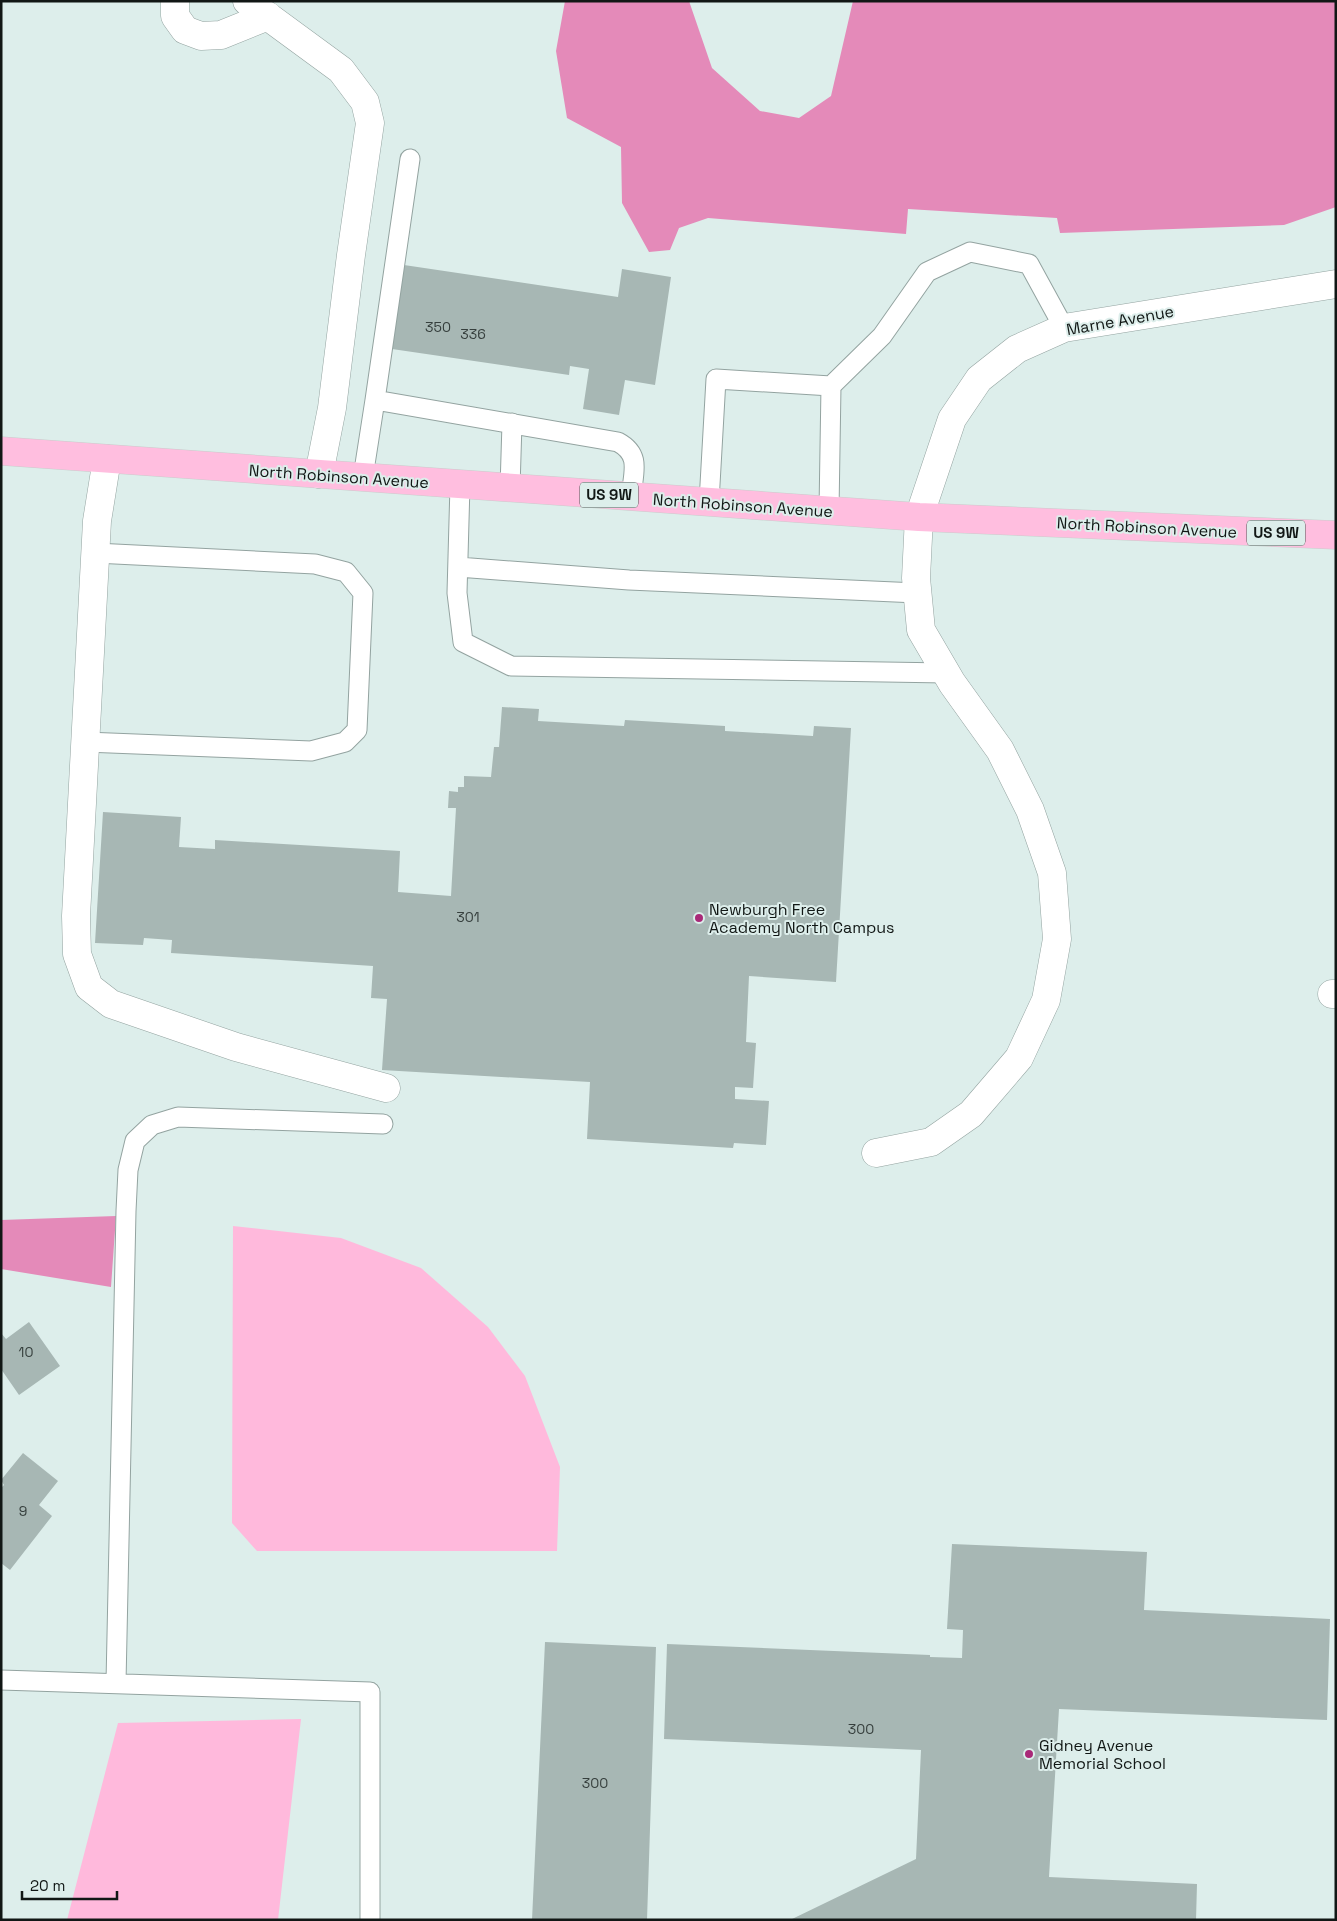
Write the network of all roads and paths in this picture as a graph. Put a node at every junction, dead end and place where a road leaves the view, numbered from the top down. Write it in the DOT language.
graph roads {
  1 [pos="175,1"];
  2 [pos="257,9"];
  3 [pos="410,159"];
  4 [pos="1336,284"];
  5 [pos="1064,328"];
  6 [pos="831,386"];
  7 [pos="375,400"];
  8 [pos="512,423"];
  9 [pos="1,451"];
  10 [pos="107,459"];
  11 [pos="319,474"];
  12 [pos="363,478"];
  13 [pos="460,485"];
  14 [pos="510,488"];
  15 [pos="630,497"];
  16 [pos="709,502"];
  17 [pos="829,511"];
  18 [pos="919,517"];
  19 [pos="1336,536"];
  20 [pos="95,553"];
  21 [pos="458,567"];
  22 [pos="917,593"];
  23 [pos="946,673"];
  24 [pos="84,742"];
  25 [pos="386,1088"];
  26 [pos="384,1124"];
  27 [pos="876,1153"];
  28 [pos="1,1680"];
  29 [pos="116,1683"];
  30 [pos="370,1920"];
  1 -- 2 [label="street"];
  2 -- 11 [label="street"];
  3 -- 7 [label="lane"];
  4 -- 5 [label="street, Marne Avenue"];
  5 -- 6 [label="lane"];
  5 -- 18 [label="street, Marne Avenue"];
  6 -- 16 [label="lane"];
  6 -- 17 [label="lane"];
  7 -- 8 [label="lane"];
  7 -- 12 [label="lane"];
  8 -- 14 [label="lane"];
  8 -- 15 [label="lane"];
  9 -- 10 [label="highway, North Robinson Avenue / US 9W"];
  10 -- 11 [label="highway, North Robinson Avenue / US 9W"];
  10 -- 20 [label="street"];
  11 -- 12 [label="highway, North Robinson Avenue / US 9W"];
  12 -- 13 [label="highway, North Robinson Avenue / US 9W"];
  13 -- 14 [label="highway, North Robinson Avenue / US 9W"];
  13 -- 21 [label="lane"];
  14 -- 15 [label="highway, North Robinson Avenue / US 9W"];
  15 -- 16 [label="highway, North Robinson Avenue / US 9W"];
  16 -- 17 [label="highway, North Robinson Avenue / US 9W"];
  17 -- 18 [label="highway, North Robinson Avenue / US 9W"];
  18 -- 19 [label="highway, North Robinson Avenue / US 9W"];
  18 -- 22 [label="street, Marne Avenue"];
  20 -- 24 [label="street"];
  20 -- 24 [label="lane"];
  21 -- 22 [label="lane"];
  21 -- 23 [label="lane"];
  22 -- 23 [label="street, Marne Avenue"];
  23 -- 27 [label="street, Marne Avenue"];
  24 -- 25 [label="street"];
  26 -- 29 [label="lane"];
  28 -- 29 [label="lane"];
  29 -- 30 [label="lane"];
}
